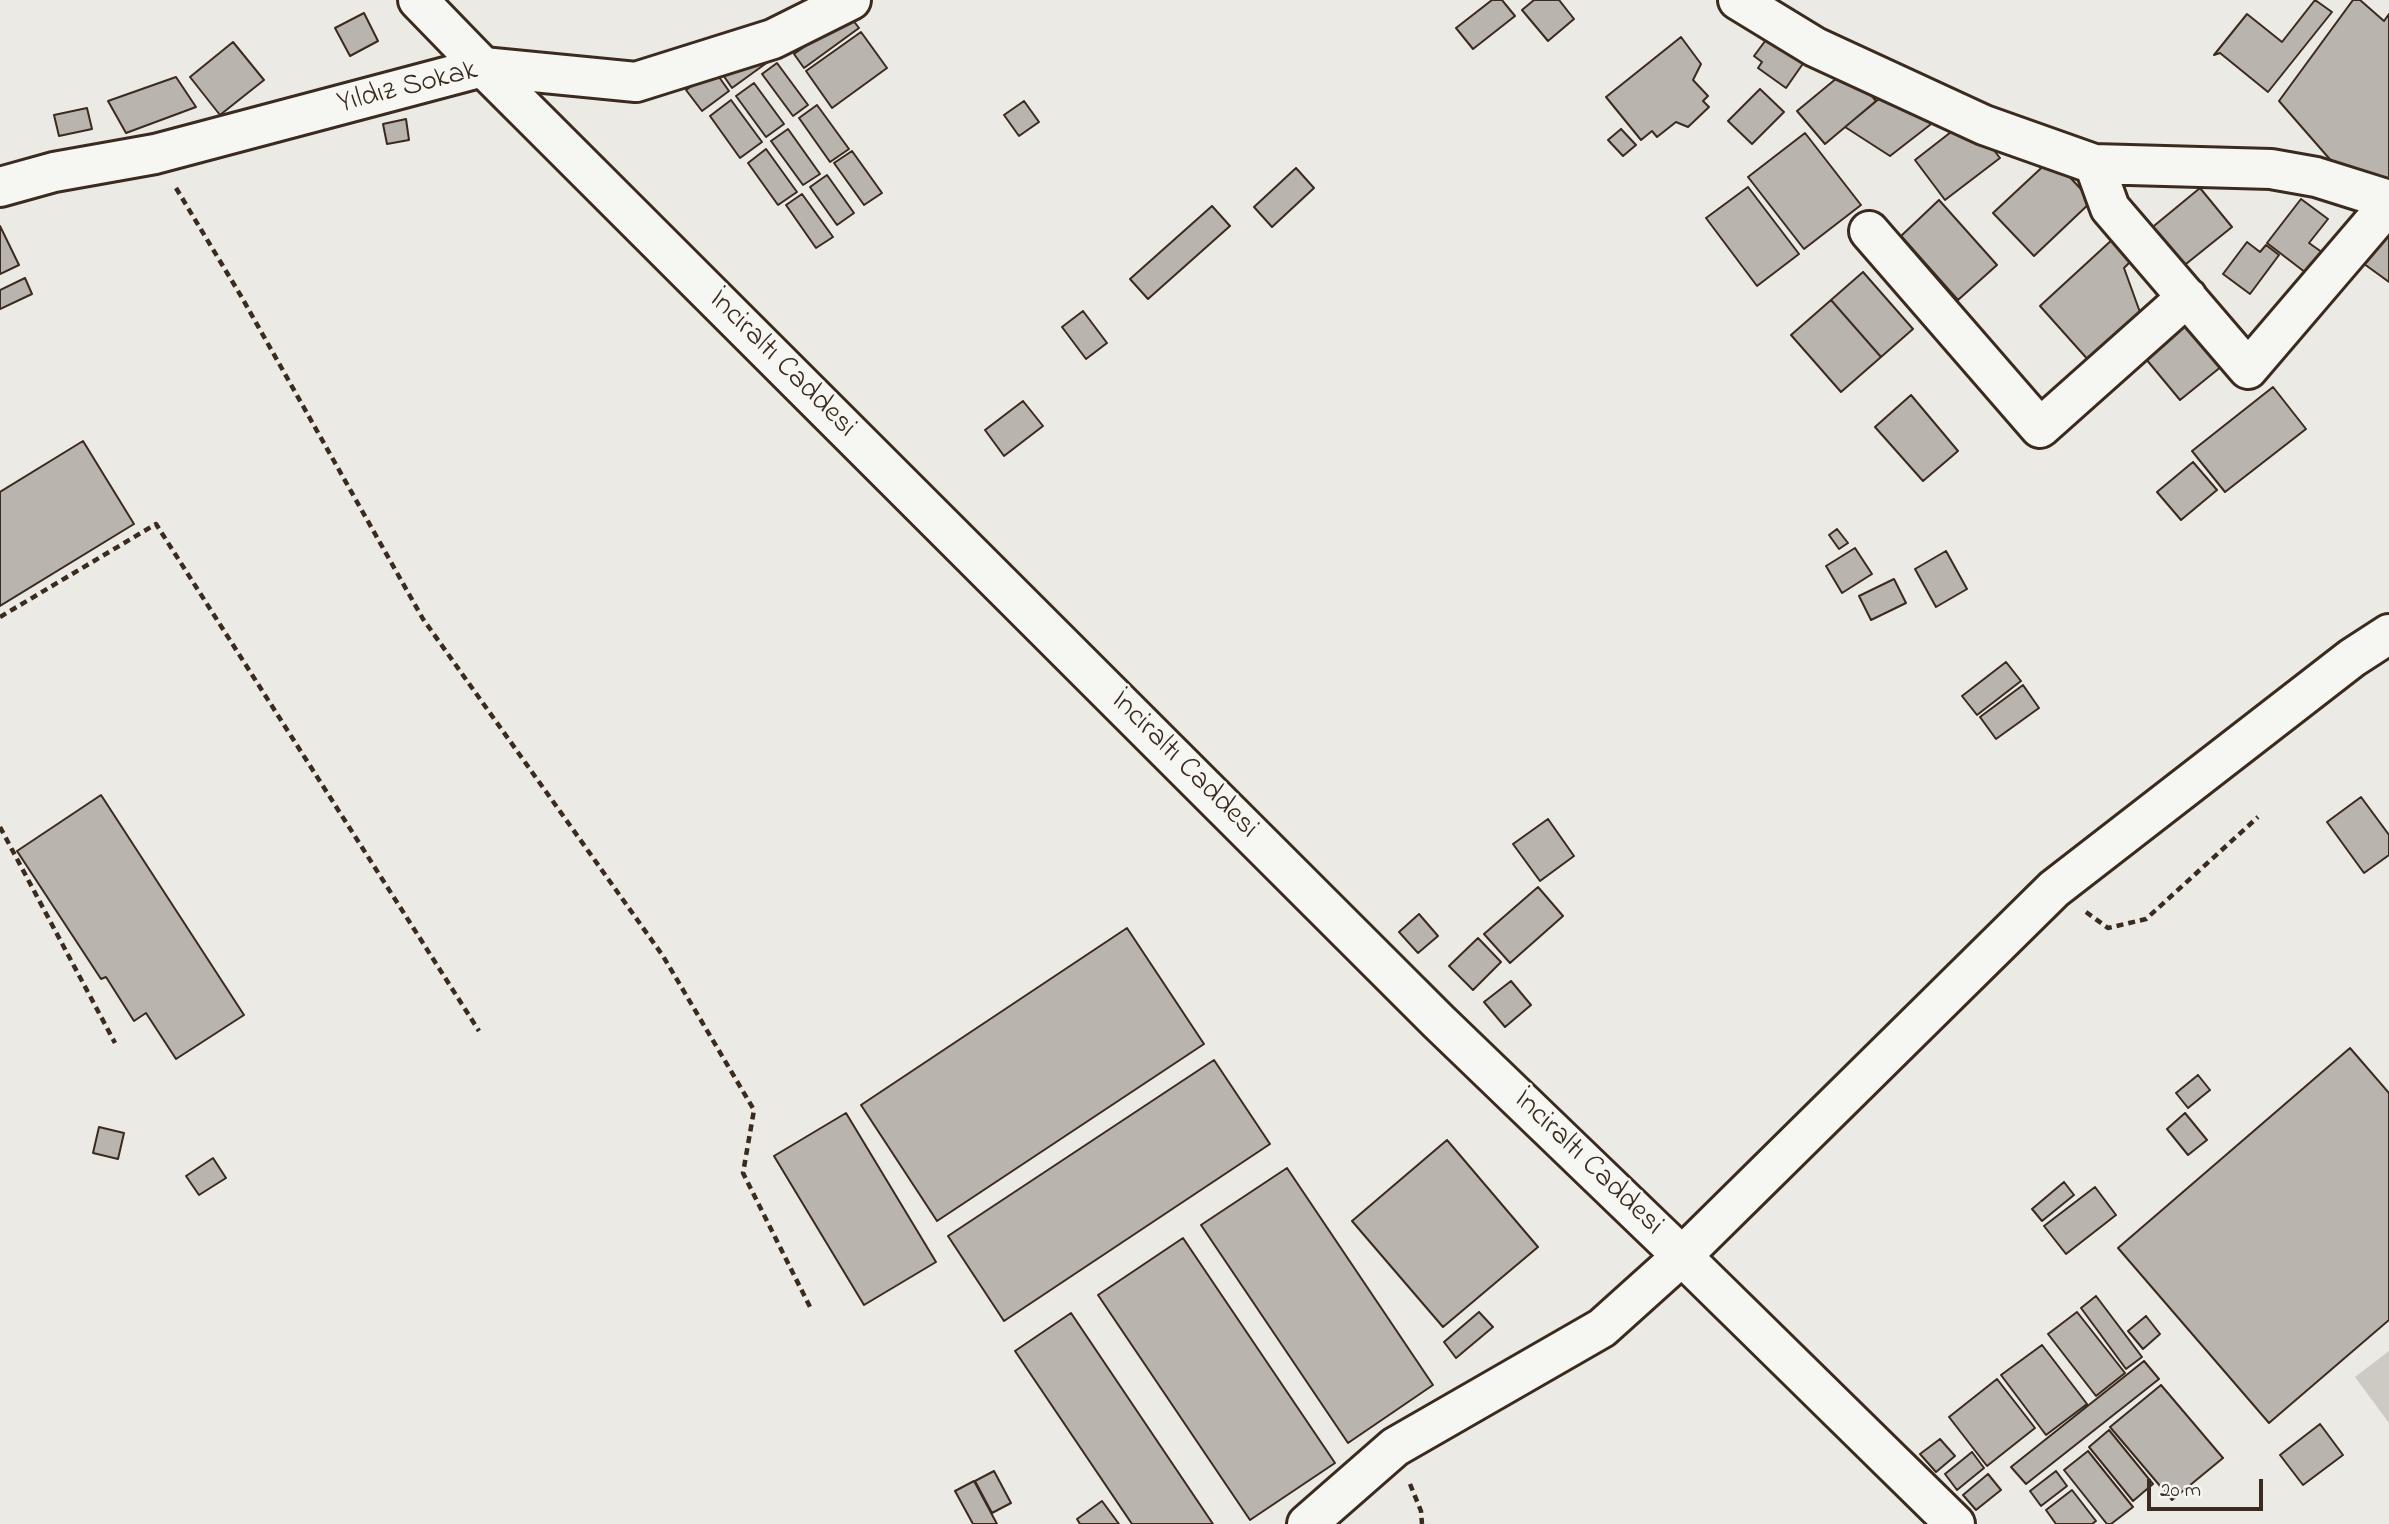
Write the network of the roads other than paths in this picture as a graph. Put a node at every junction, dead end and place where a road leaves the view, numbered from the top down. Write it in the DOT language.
graph roads {
  1 [pos="418,0"];
  2 [pos="444,0"];
  3 [pos="852,0"];
  4 [pos="1738,0"];
  5 [pos="483,67"];
  6 [pos="2094,164"];
  7 [pos="0,187"];
  8 [pos="2389,202"];
  9 [pos="1869,231"];
  10 [pos="2187,297"];
  11 [pos="2389,634"];
  12 [pos="1682,1256"];
  13 [pos="1307,1524"];
  14 [pos="1955,1524"];
  1 -- 5 [label="street, İnciraltı Caddesi"];
  2 -- 5 [label="street"];
  3 -- 5 [label="street, Yıldız Sokak"];
  4 -- 6 [label="street"];
  5 -- 7 [label="street, Yıldız Sokak"];
  5 -- 12 [label="street, İnciraltı Caddesi"];
  6 -- 8 [label="street"];
  6 -- 10 [label="street"];
  8 -- 10 [label="street"];
  9 -- 10 [label="street"];
  11 -- 12 [label="street"];
  12 -- 13 [label="street"];
  12 -- 14 [label="street, İnciraltı Caddesi"];
}
